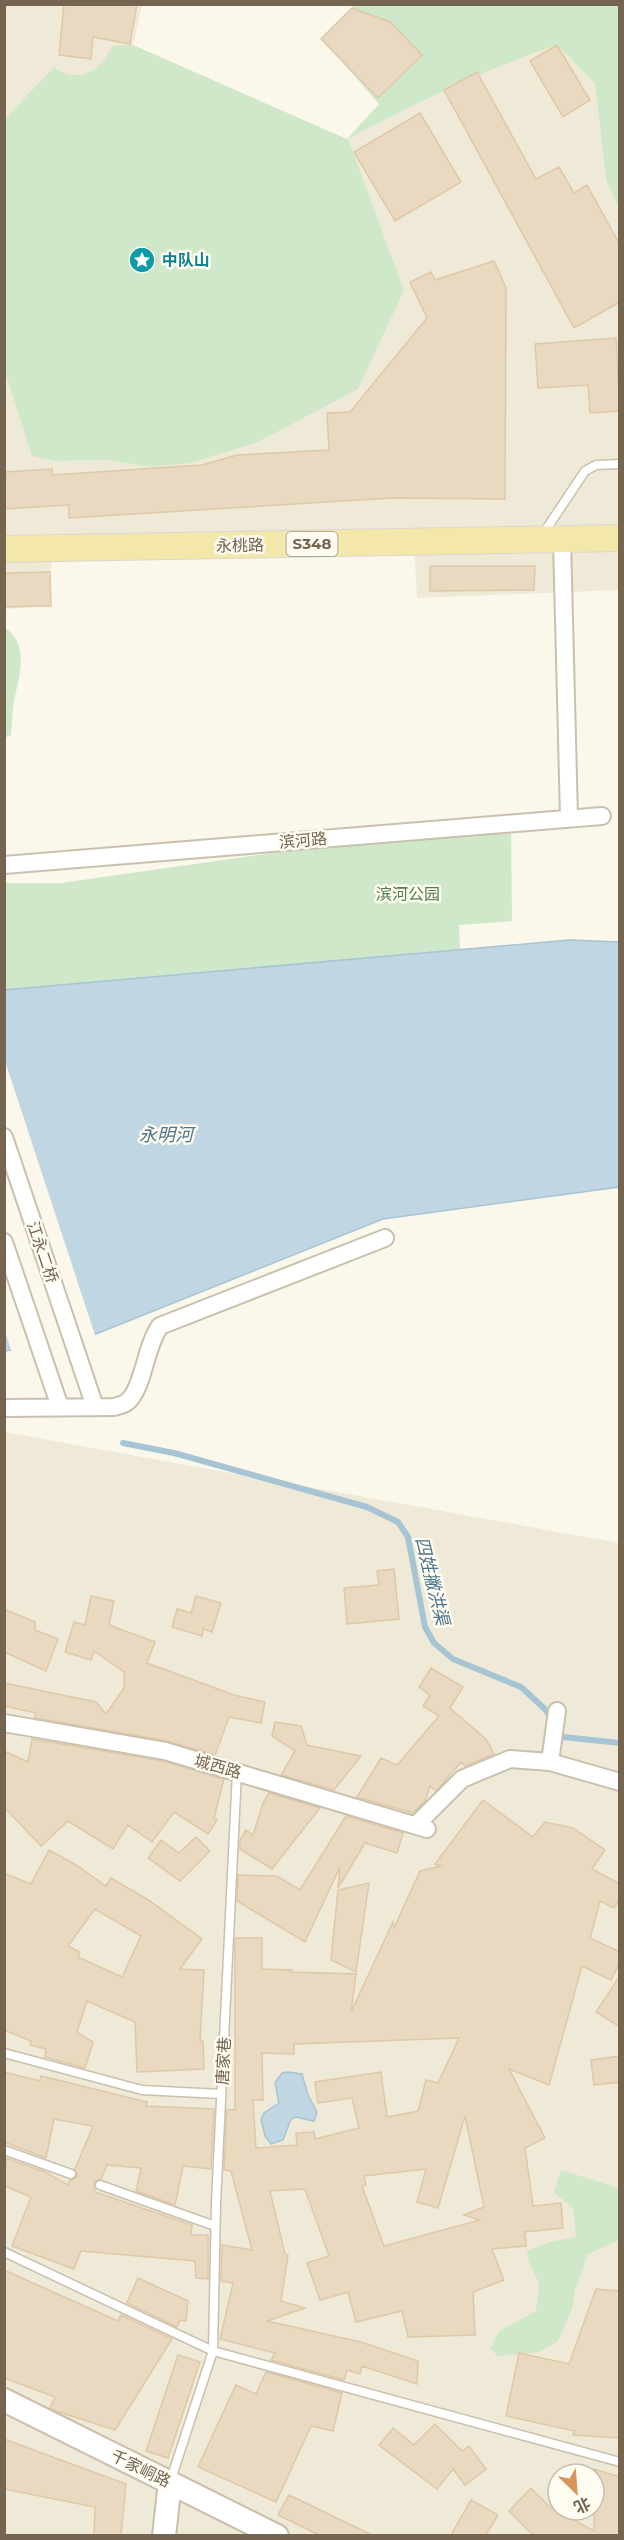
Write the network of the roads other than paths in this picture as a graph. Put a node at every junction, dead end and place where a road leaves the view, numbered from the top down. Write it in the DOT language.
graph roads {
  1 [pos="620,464"];
  2 [pos="620,538"];
  3 [pos="551,539"];
  4 [pos="4,549"];
  5 [pos="602,816"];
  6 [pos="569,818"];
  7 [pos="4,865"];
  8 [pos="4,1137"];
  9 [pos="385,1238"];
  10 [pos="4,1242"];
  11 [pos="60,1407"];
  12 [pos="95,1407"];
  13 [pos="4,1408"];
  14 [pos="556,1711"];
  15 [pos="4,1723"];
  16 [pos="550,1762"];
  17 [pos="237,1772"];
  18 [pos="620,1782"];
  19 [pos="4,2053"];
  20 [pos="221,2094"];
  21 [pos="4,2150"];
  22 [pos="71,2174"];
  23 [pos="100,2185"];
  24 [pos="215,2226"];
  25 [pos="4,2252"];
  26 [pos="213,2351"];
  27 [pos="4,2400"];
  28 [pos="620,2462"];
  29 [pos="170,2482"];
  30 [pos="165,2535"];
  31 [pos="277,2535"];
  1 -- 3 [label="lane"];
  2 -- 3 [label="main road, 永桃路 / S348"];
  3 -- 4 [label="main road, 永桃路 / S348"];
  3 -- 6 [label="street"];
  5 -- 6 [label="street, 滨河路"];
  6 -- 7 [label="street, 滨河路"];
  8 -- 12 [label="street, 江永二桥"];
  9 -- 12 [label="street"];
  10 -- 11 [label="street, 江永二桥"];
  11 -- 12 [label="street"];
  11 -- 13 [label="street"];
  14 -- 16 [label="street"];
  15 -- 17 [label="street, 城西路"];
  16 -- 17 [label="street, 城西路"];
  16 -- 18 [label="street"];
  17 -- 20 [label="lane, 唐家巷"];
  19 -- 20 [label="lane"];
  20 -- 24 [label="lane, 唐家巷"];
  21 -- 22 [label="lane"];
  23 -- 24 [label="lane"];
  24 -- 26 [label="lane, 唐家巷"];
  25 -- 26 [label="lane"];
  26 -- 28 [label="lane"];
  26 -- 29 [label="lane, 唐家巷"];
  27 -- 29 [label="main road, 千家峒路"];
  29 -- 30 [label="main road"];
  29 -- 31 [label="main road, 千家峒路"];
}
